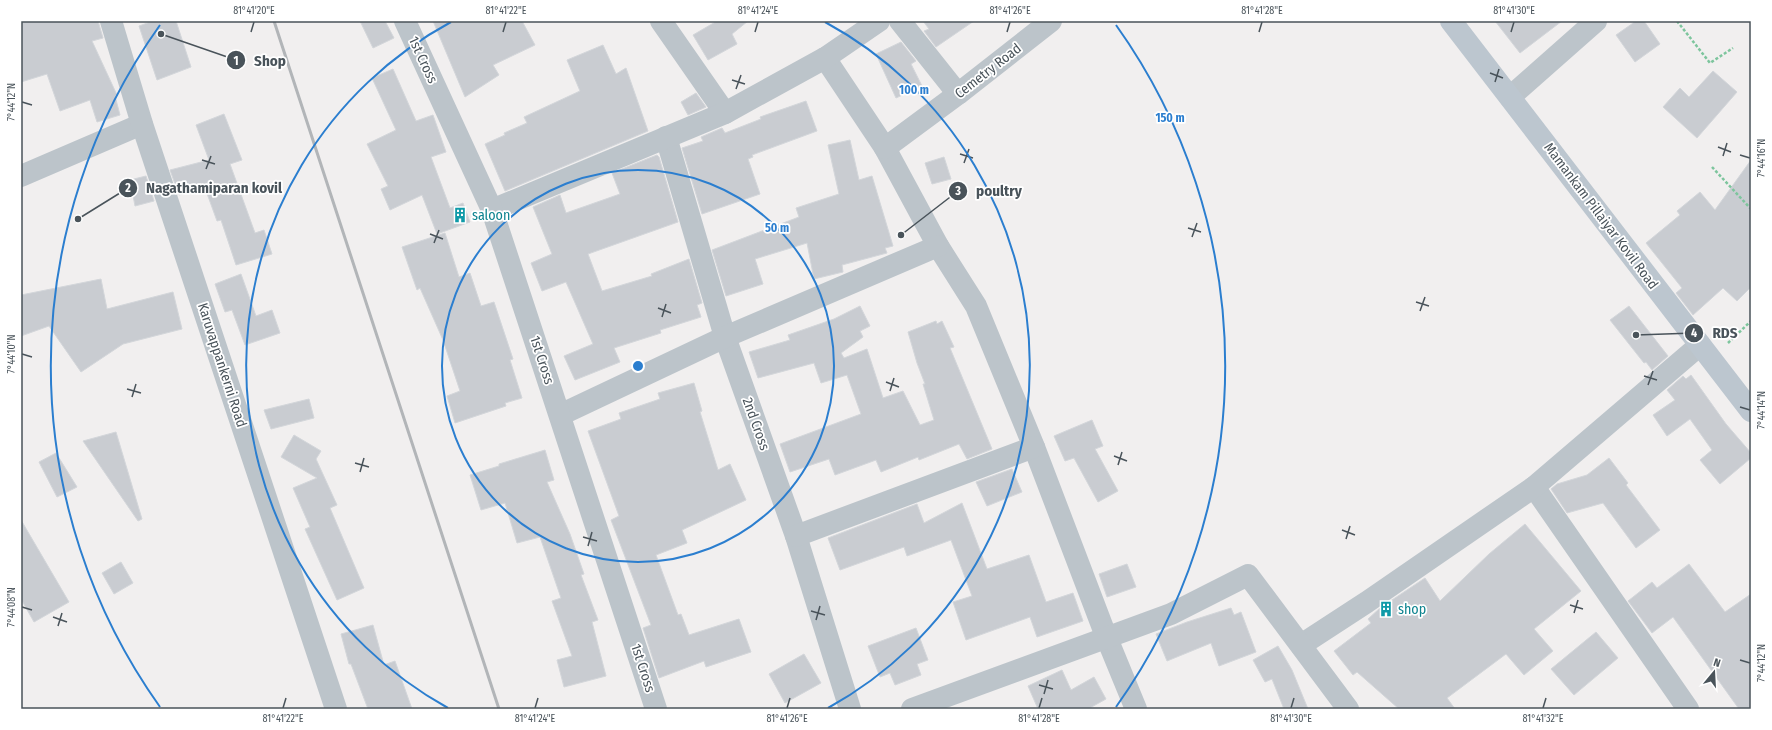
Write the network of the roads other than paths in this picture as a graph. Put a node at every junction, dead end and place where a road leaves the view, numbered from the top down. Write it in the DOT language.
graph roads {
  1 [pos="111,21"];
  2 [pos="405,21"];
  3 [pos="661,21"];
  4 [pos="879,21"];
  5 [pos="900,21"];
  6 [pos="1051,21"];
  7 [pos="1451,21"];
  8 [pos="1596,21"];
  9 [pos="825,58"];
  10 [pos="958,94"];
  11 [pos="1510,97"];
  12 [pos="725,113"];
  13 [pos="142,124"];
  14 [pos="666,137"];
  15 [pos="886,148"];
  16 [pos="21,176"];
  17 [pos="492,210"];
  18 [pos="938,246"];
  19 [pos="725,337"];
  20 [pos="1706,352"];
  21 [pos="1751,411"];
  22 [pos="560,415"];
  23 [pos="1034,447"];
  24 [pos="1534,487"];
  25 [pos="796,536"];
  26 [pos="1106,636"];
  27 [pos="1301,645"];
  28 [pos="336,709"];
  29 [pos="656,709"];
  30 [pos="850,709"];
  31 [pos="912,709"];
  32 [pos="1136,709"];
  33 [pos="1348,709"];
  34 [pos="1688,709"];
  1 -- 13 [label="street, Karuvappankerni Road"];
  2 -- 17 [label="street, 1st Cross"];
  3 -- 12 [label="street"];
  4 -- 9 [label="street"];
  5 -- 10 [label="street"];
  6 -- 10 [label="street, Cemetry Road"];
  7 -- 11 [label="main road, Mamankam Pillaiyar Kovil Road"];
  8 -- 11 [label="street"];
  9 -- 12 [label="street"];
  9 -- 15 [label="street"];
  10 -- 15 [label="street, Cemetry Road"];
  11 -- 20 [label="main road, Mamankam Pillaiyar Kovil Road"];
  12 -- 14 [label="street"];
  13 -- 16 [label="street"];
  13 -- 28 [label="street, Karuvappankerni Road"];
  14 -- 17 [label="street"];
  14 -- 19 [label="street, 2nd Cross"];
  15 -- 18 [label="street"];
  17 -- 22 [label="street, 1st Cross"];
  18 -- 19 [label="street"];
  18 -- 23 [label="street"];
  19 -- 22 [label="street"];
  19 -- 25 [label="street, 2nd Cross"];
  20 -- 21 [label="main road, Mamankam Pillaiyar Kovil Road"];
  20 -- 24 [label="street"];
  22 -- 29 [label="street, 1st Cross"];
  23 -- 25 [label="street"];
  23 -- 26 [label="street"];
  24 -- 27 [label="street"];
  24 -- 34 [label="street"];
  25 -- 30 [label="street, 2nd Cross"];
  26 -- 27 [label="street"];
  26 -- 31 [label="street"];
  26 -- 32 [label="street"];
  27 -- 33 [label="street"];
}
